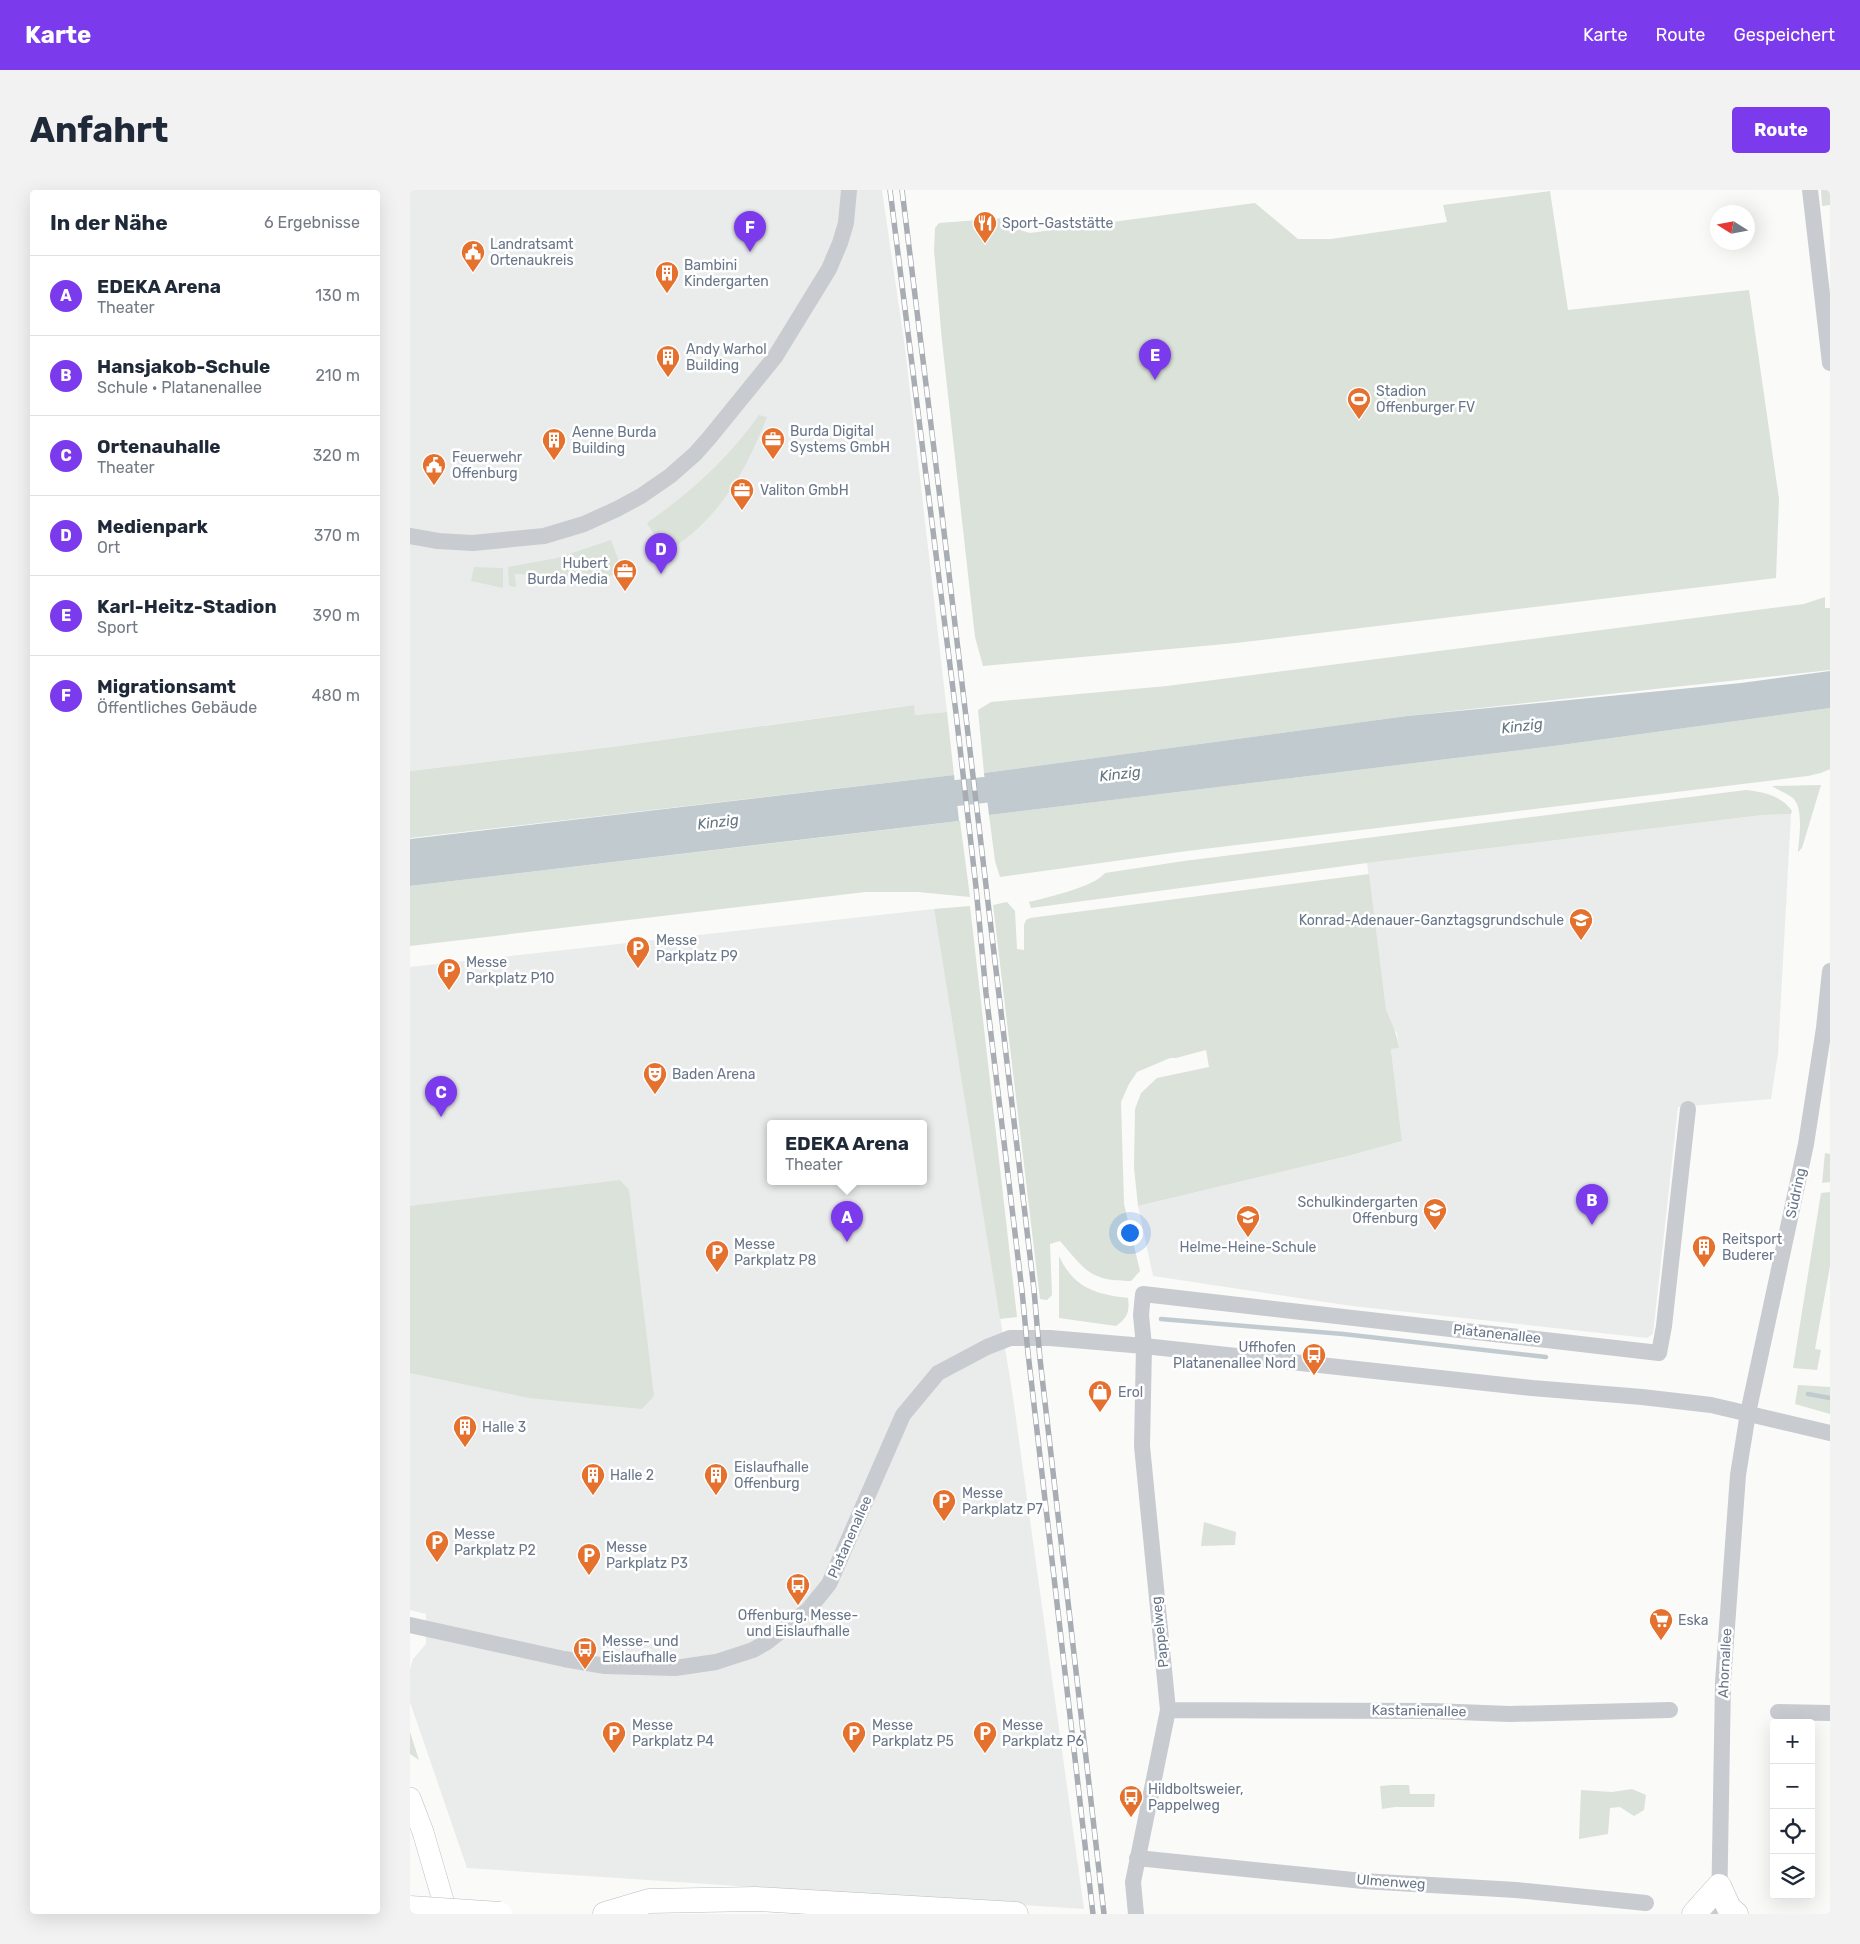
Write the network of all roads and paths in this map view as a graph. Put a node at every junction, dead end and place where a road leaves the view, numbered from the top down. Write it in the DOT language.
graph roads {
  1 [pos="849,190"];
  2 [pos="1810,190"];
  3 [pos="1830,363"];
  4 [pos="410,536"];
  5 [pos="1830,971"];
  6 [pos="1688,1110"];
  7 [pos="1144,1346"];
  8 [pos="1748,1413"];
  9 [pos="1830,1433"];
  10 [pos="413,1628"];
  11 [pos="1168,1710"];
  12 [pos="1670,1710"];
  13 [pos="1778,1712"];
  14 [pos="1830,1713"];
  15 [pos="410,1798"];
  16 [pos="1137,1858"];
  17 [pos="1719,1886"];
  18 [pos="1646,1903"];
  19 [pos="410,1908"];
  20 [pos="447,1914"];
  21 [pos="500,1914"];
  22 [pos="507,1914"];
  23 [pos="605,1914"];
  24 [pos="1016,1914"];
  25 [pos="1136,1914"];
  26 [pos="1694,1914"];
  27 [pos="1719,1914"];
  28 [pos="1736,1914"];
  1 -- 4 [label="street"];
  2 -- 3 [label="street"];
  5 -- 8 [label="street, Südring"];
  6 -- 7 [label="street, Platanenallee"];
  7 -- 8 [label="street, Platanenallee"];
  7 -- 10 [label="street, Platanenallee"];
  7 -- 11 [label="street, Pappelweg"];
  8 -- 9 [label="street, Platanenallee"];
  8 -- 17 [label="street, Ahornallee"];
  11 -- 12 [label="street, Kastanienallee"];
  11 -- 16 [label="street, Pappelweg"];
  13 -- 14 [label="street"];
  15 -- 20 [label="main road"];
  16 -- 18 [label="street, Ulmenweg"];
  16 -- 25 [label="street, Pappelweg"];
  17 -- 26 [label="highway"];
  17 -- 27 [label="street, Ahornallee"];
  17 -- 28 [label="highway"];
  19 -- 21 [label="highway, bridge"];
  21 -- 22 [label="highway"];
  23 -- 24 [label="highway"];
}
